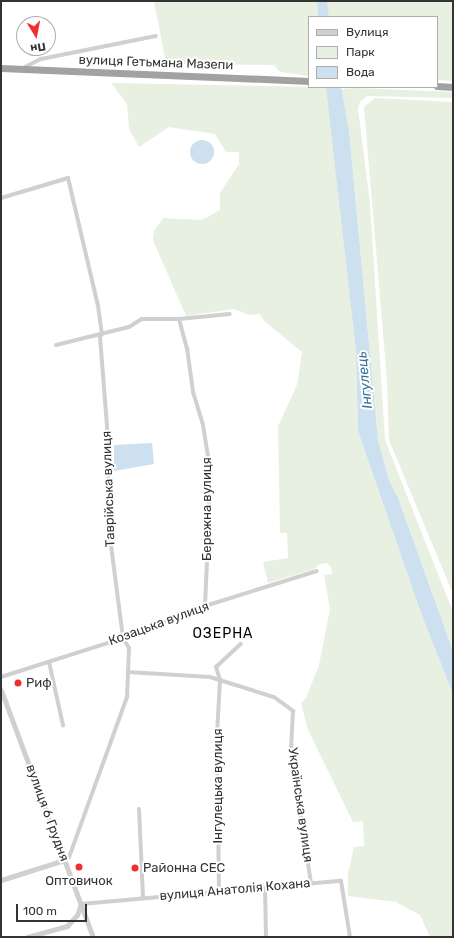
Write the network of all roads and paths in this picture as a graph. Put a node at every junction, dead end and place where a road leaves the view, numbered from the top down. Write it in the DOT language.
graph roads {
  1 [pos="156,36"];
  2 [pos="1,68"];
  3 [pos="23,69"];
  4 [pos="308,81"];
  5 [pos="438,86"];
  6 [pos="453,87"];
  7 [pos="1,198"];
  8 [pos="230,314"];
  9 [pos="179,319"];
  10 [pos="102,334"];
  11 [pos="56,345"];
  12 [pos="317,571"];
  13 [pos="205,606"];
  14 [pos="123,638"];
  15 [pos="241,644"];
  16 [pos="49,662"];
  17 [pos="128,672"];
  18 [pos="1,677"];
  19 [pos="220,680"];
  20 [pos="1,690"];
  21 [pos="63,725"];
  22 [pos="139,809"];
  23 [pos="64,860"];
  24 [pos="1,880"];
  25 [pos="311,884"];
  26 [pos="265,888"];
  27 [pos="219,892"];
  28 [pos="143,898"];
  29 [pos="81,904"];
  30 [pos="28,937"];
  31 [pos="93,937"];
  32 [pos="266,937"];
  33 [pos="350,937"];
  1 -- 3 [label="street"];
  2 -- 3 [label="highway, вулиця Гетьмана Мазепи"];
  3 -- 4 [label="highway, вулиця Гетьмана Мазепи"];
  5 -- 6 [label="highway"];
  7 -- 10 [label="street, Таврійська вулиця"];
  8 -- 9 [label="street"];
  9 -- 10 [label="street"];
  9 -- 13 [label="street, Бережна вулиця"];
  10 -- 11 [label="street"];
  10 -- 14 [label="street, Таврійська вулиця"];
  12 -- 13 [label="street, Козацька вулиця"];
  13 -- 14 [label="street, Козацька вулиця"];
  14 -- 16 [label="street, Козацька вулиця"];
  14 -- 17 [label="street, Таврійська вулиця"];
  15 -- 19 [label="street"];
  16 -- 18 [label="street, Козацька вулиця"];
  16 -- 21 [label="street"];
  17 -- 19 [label="street, Українська вулиця"];
  17 -- 23 [label="street, Таврійська вулиця"];
  19 -- 25 [label="street, Українська вулиця"];
  19 -- 27 [label="street, Інгулецька вулиця"];
  20 -- 23 [label="street, вулиця 6 Грудня"];
  22 -- 28 [label="street"];
  23 -- 24 [label="street"];
  23 -- 29 [label="street, вулиця 6 Грудня"];
  25 -- 26 [label="street, вулиця Анатолія Кохана"];
  25 -- 33 [label="street, вулиця Анатолія Кохана"];
  26 -- 27 [label="street, вулиця Анатолія Кохана"];
  26 -- 32 [label="street"];
  27 -- 28 [label="street, вулиця Анатолія Кохана"];
  28 -- 29 [label="street, вулиця Анатолія Кохана"];
  29 -- 30 [label="street"];
  29 -- 31 [label="street, вулиця 6 Грудня"];
}
